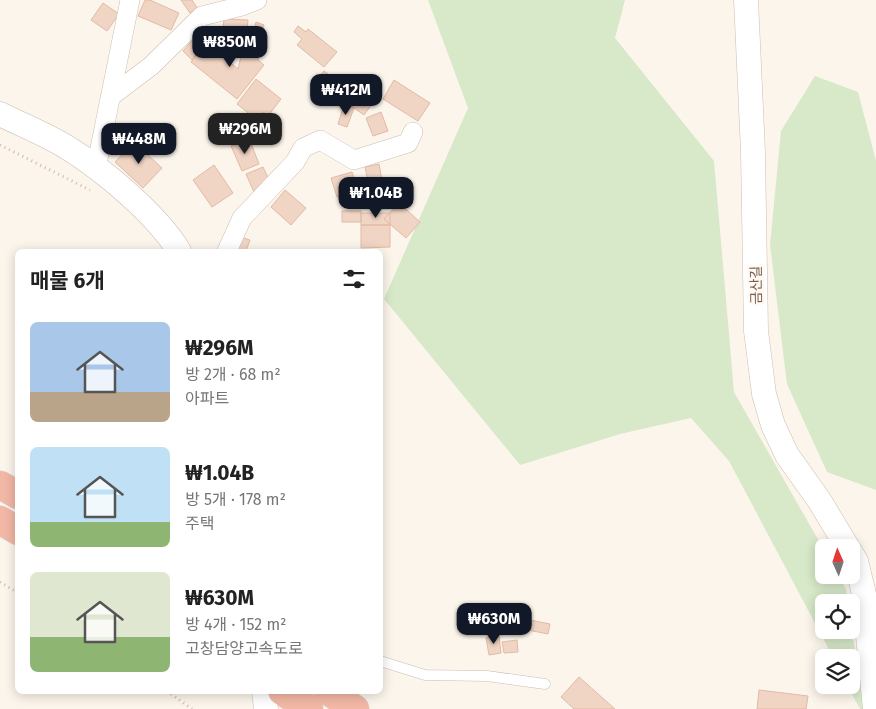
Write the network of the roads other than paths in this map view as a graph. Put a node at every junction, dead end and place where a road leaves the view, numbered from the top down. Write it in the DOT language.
graph roads {
  1 [pos="130,0"];
  2 [pos="257,0"];
  3 [pos="746,0"];
  4 [pos="110,98"];
  5 [pos="0,114"];
  6 [pos="413,132"];
  7 [pos="96,168"];
  8 [pos="178,249"];
  9 [pos="228,249"];
  10 [pos="0,485"];
  11 [pos="15,493"];
  12 [pos="0,520"];
  13 [pos="15,528"];
  14 [pos="843,539"];
  15 [pos="860,578"];
  16 [pos="383,663"];
  17 [pos="545,684"];
  18 [pos="264,694"];
  19 [pos="332,694"];
  20 [pos="266,709"];
  21 [pos="354,709"];
  22 [pos="875,709"];
  1 -- 4 [label="street"];
  2 -- 4 [label="street"];
  3 -- 14 [label="street, 금산길"];
  4 -- 7 [label="street"];
  5 -- 7 [label="street"];
  6 -- 9 [label="street"];
  7 -- 8 [label="street"];
  10 -- 11 [label="highway"];
  12 -- 13 [label="highway"];
  15 -- 22 [label="street"];
  16 -- 17 [label="lane"];
  18 -- 20 [label="street"];
  19 -- 21 [label="highway"];
}
